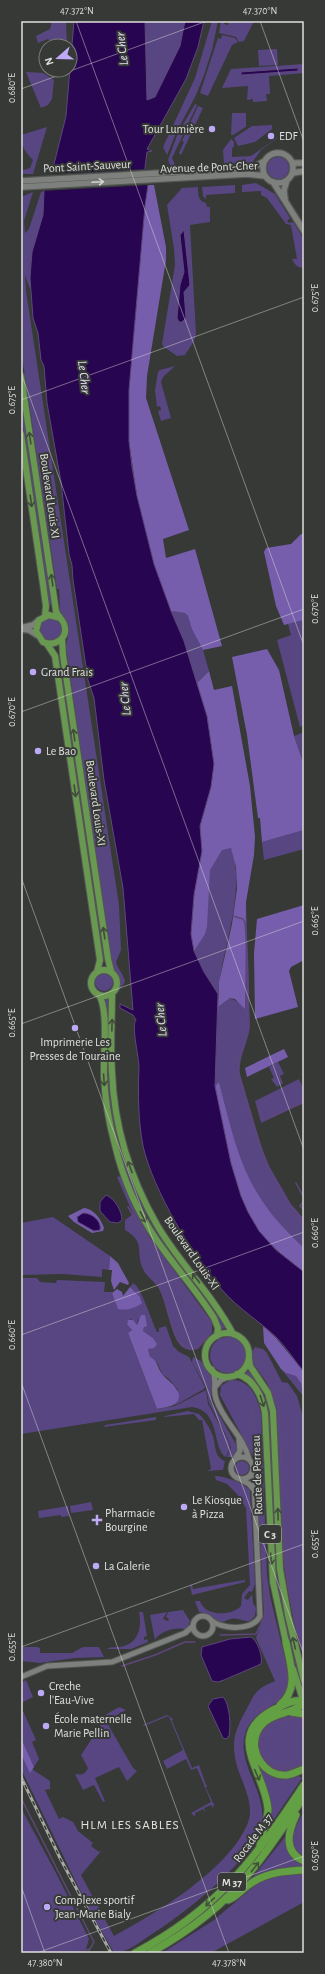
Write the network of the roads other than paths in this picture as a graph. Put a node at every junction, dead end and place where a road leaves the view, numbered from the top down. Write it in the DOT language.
graph roads {
  1 [pos="263,162"];
  2 [pos="293,163"];
  3 [pos="304,163"];
  4 [pos="304,171"];
  5 [pos="154,173"];
  6 [pos="293,174"];
  7 [pos="265,176"];
  8 [pos="154,180"];
  9 [pos="287,180"];
  10 [pos="21,181"];
  11 [pos="273,182"];
  12 [pos="21,187"];
  13 [pos="285,201"];
  14 [pos="304,231"];
  15 [pos="21,376"];
  16 [pos="21,434"];
  17 [pos="45,616"];
  18 [pos="60,618"];
  19 [pos="39,620"];
  20 [pos="21,628"];
  21 [pos="37,635"];
  22 [pos="62,638"];
  23 [pos="47,644"];
  24 [pos="111,971"];
  25 [pos="97,972"];
  26 [pos="112,994"];
  27 [pos="99,995"];
  28 [pos="233,1334"];
  29 [pos="217,1336"];
  30 [pos="249,1358"];
  31 [pos="212,1369"];
  32 [pos="234,1375"];
  33 [pos="215,1387"];
  34 [pos="238,1440"];
  35 [pos="235,1458"];
  36 [pos="249,1459"];
  37 [pos="252,1472"];
  38 [pos="240,1479"];
  39 [pos="254,1491"];
  40 [pos="211,1620"];
  41 [pos="193,1626"];
  42 [pos="227,1626"];
  43 [pos="185,1633"];
  44 [pos="211,1633"];
  45 [pos="197,1634"];
  46 [pos="286,1642"];
  47 [pos="21,1677"];
  48 [pos="304,1680"];
  49 [pos="304,1702"];
  50 [pos="275,1709"];
  51 [pos="285,1712"];
  52 [pos="304,1714"];
  53 [pos="304,1769"];
  54 [pos="304,1785"];
  55 [pos="303,1799"];
  56 [pos="260,1849"];
  57 [pos="304,1861"];
  58 [pos="304,1870"];
  59 [pos="224,1901"];
  60 [pos="135,1953"];
  61 [pos="150,1953"];
  1 -- 2 [label="main road"];
  1 -- 5 [label="main road, Avenue de Pont-Cher"];
  1 -- 7 [label="main road"];
  2 -- 3 [label="main road"];
  2 -- 6 [label="main road"];
  4 -- 6 [label="main road"];
  5 -- 10 [label="main road, Pont Saint-Sauveur"];
  6 -- 9 [label="main road"];
  7 -- 8 [label="main road, Avenue de Pont-Cher"];
  7 -- 11 [label="main road"];
  12 -- 8 [label="main road, Pont Saint-Sauveur, one-way"];
  9 -- 11 [label="main road"];
  9 -- 13 [label="main road"];
  11 -- 13 [label="main road"];
  13 -- 14 [label="main road"];
  18 -- 15 [label="main road, Boulevard Louis XI, one-way"];
  16 -- 17 [label="main road, Boulevard Louis XI, one-way"];
  17 -- 18 [label="main road"];
  17 -- 19 [label="main road"];
  18 -- 22 [label="main road"];
  19 -- 20 [label="main road"];
  19 -- 21 [label="main road"];
  20 -- 21 [label="main road"];
  21 -- 23 [label="main road"];
  22 -- 23 [label="main road"];
  24 -- 22 [label="main road, Boulevard Louis-XI, one-way"];
  23 -- 25 [label="main road, Boulevard Louis-XI, one-way"];
  24 -- 25 [label="main road"];
  24 -- 26 [label="main road"];
  25 -- 27 [label="main road"];
  26 -- 27 [label="main road"];
  28 -- 26 [label="main road, Boulevard Louis-XI, one-way"];
  27 -- 29 [label="main road, Boulevard Louis-XI, one-way"];
  28 -- 29 [label="main road"];
  28 -- 30 [label="main road"];
  29 -- 31 [label="main road"];
  30 -- 32 [label="main road"];
  48 -- 30 [label="main road, Route de Perreau / C 3, one-way"];
  31 -- 32 [label="main road"];
  31 -- 33 [label="street"];
  32 -- 33 [label="street"];
  32 -- 46 [label="main road, Route de Perreau / C 3, one-way"];
  33 -- 34 [label="street"];
  34 -- 35 [label="street"];
  34 -- 36 [label="street"];
  35 -- 36 [label="street"];
  35 -- 38 [label="street"];
  36 -- 37 [label="street"];
  37 -- 38 [label="street"];
  37 -- 39 [label="street"];
  38 -- 39 [label="street"];
  39 -- 42 [label="street"];
  40 -- 41 [label="street"];
  40 -- 42 [label="street"];
  40 -- 44 [label="street"];
  41 -- 43 [label="street"];
  41 -- 45 [label="street"];
  42 -- 44 [label="street"];
  43 -- 45 [label="street"];
  43 -- 47 [label="street"];
  44 -- 45 [label="street"];
  46 -- 49 [label="main road, Route de Perreau / C 3"];
  46 -- 50 [label="highway"];
  49 -- 50 [label="highway"];
  49 -- 51 [label="highway"];
  50 -- 56 [label="highway, one-way"];
  51 -- 52 [label="highway"];
  51 -- 53 [label="highway"];
  54 -- 56 [label="highway, Rocade M 37 / M 37"];
  55 -- 57 [label="highway"];
  59 -- 55 [label="highway, Rocade M 37 / M 37, one-way"];
  56 -- 60 [label="highway, Rocade M 37 / M 37, one-way"];
  58 -- 59 [label="highway"];
  59 -- 61 [label="highway, Rocade M 37 / M 37"];
}
